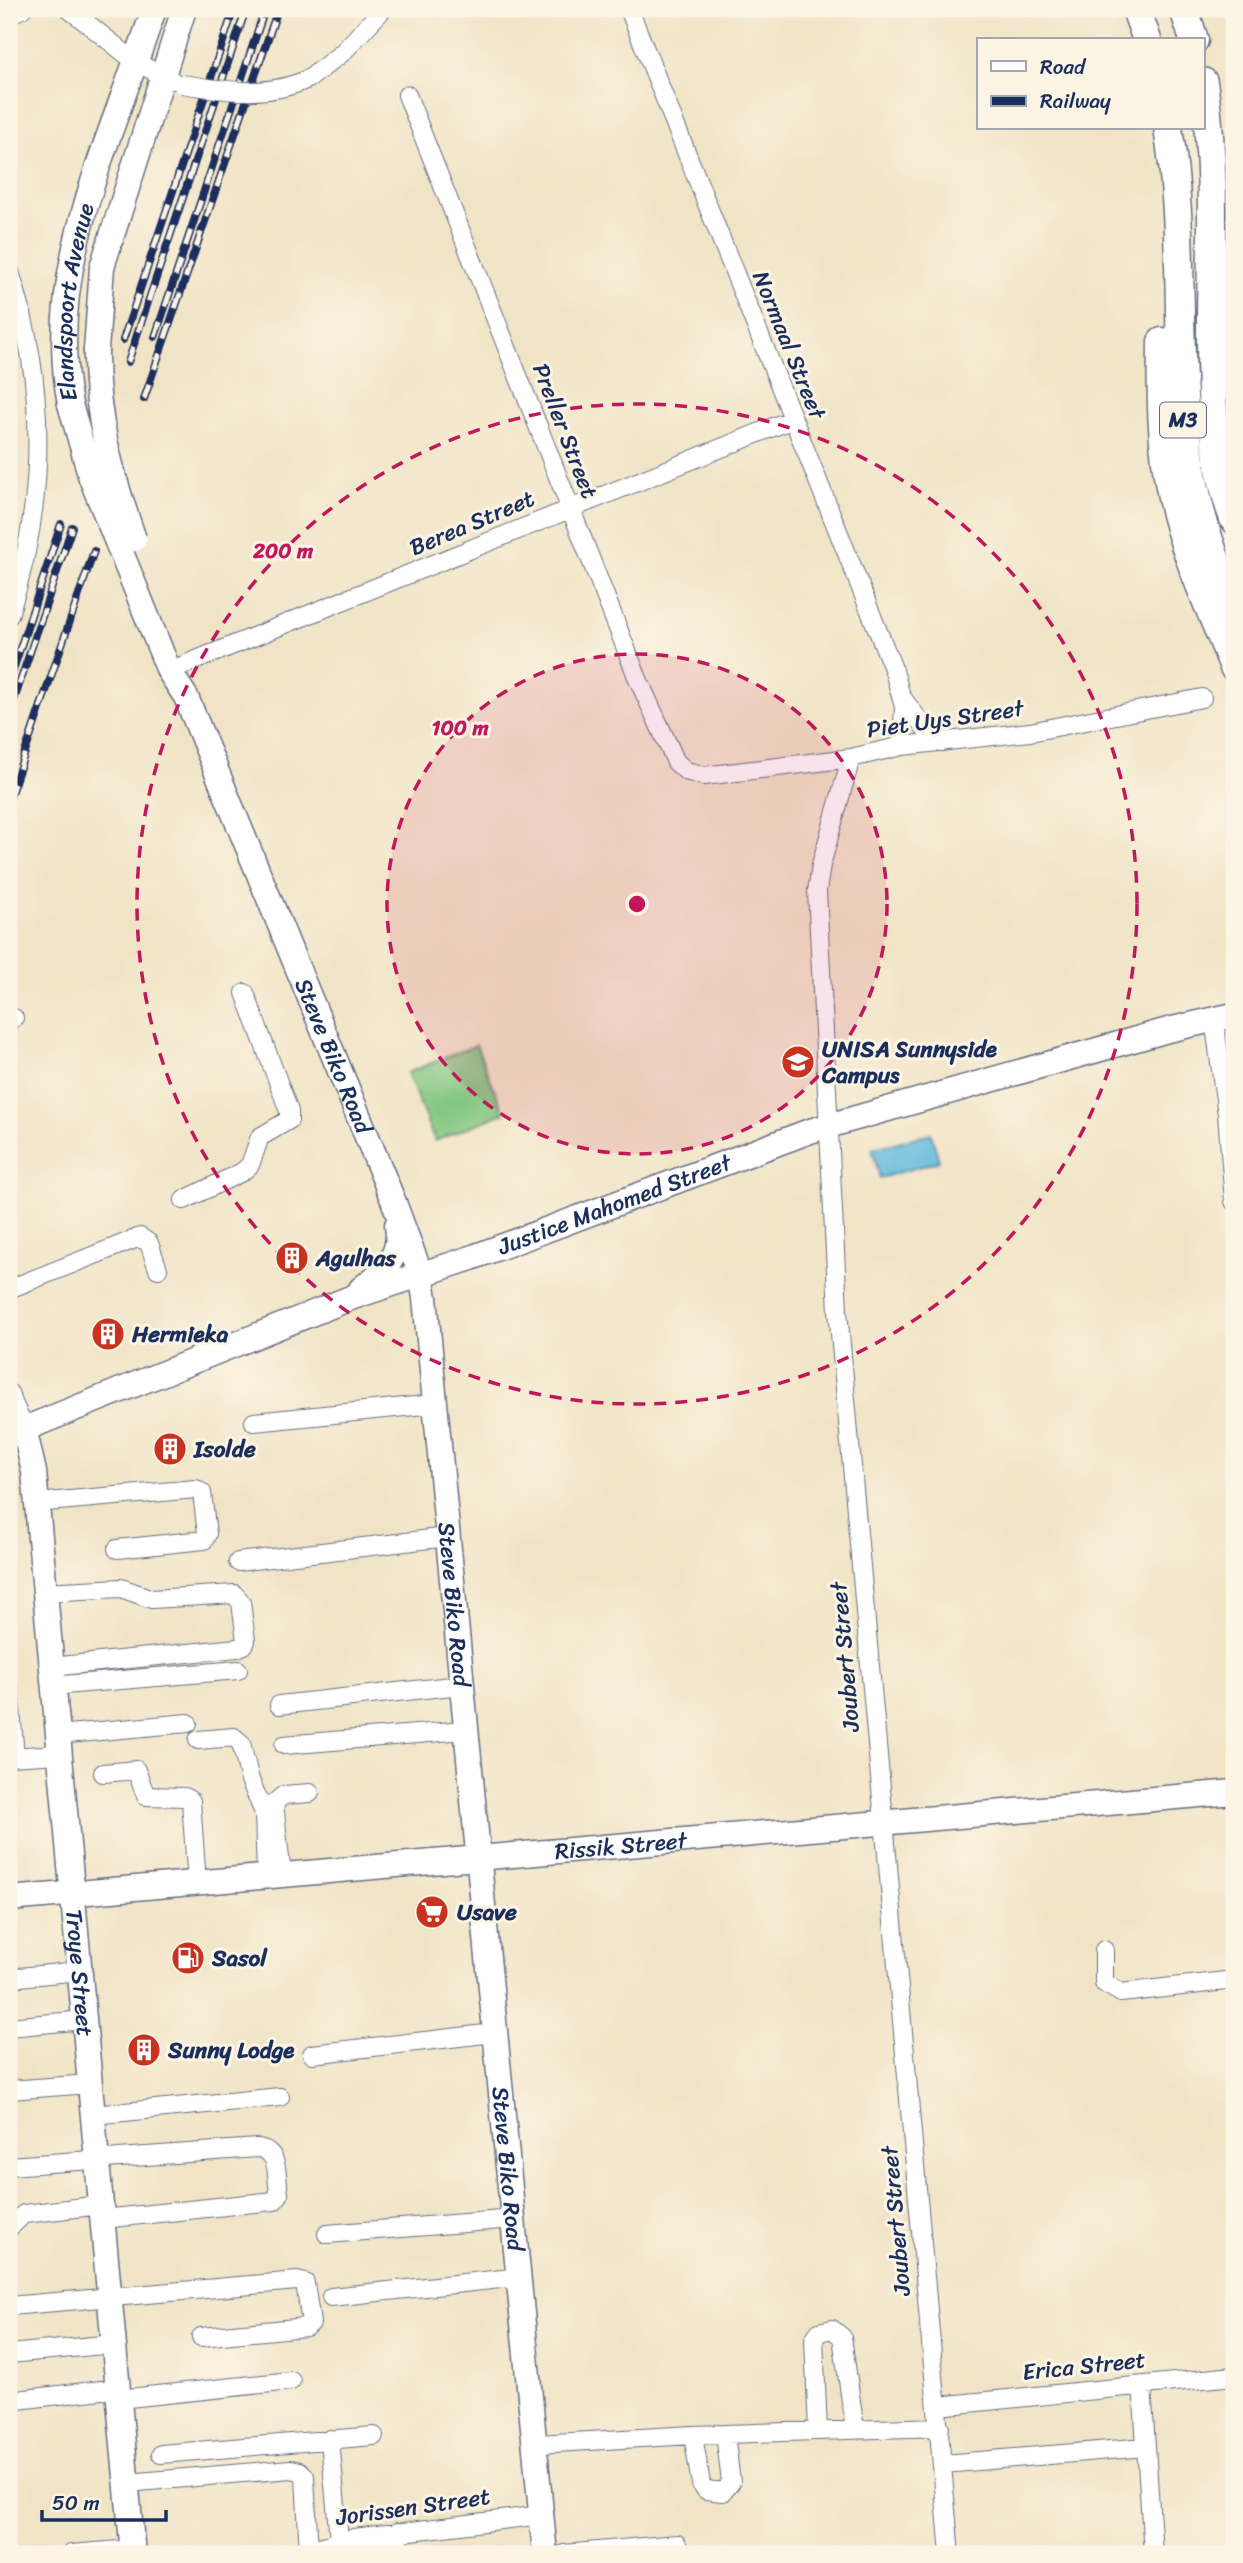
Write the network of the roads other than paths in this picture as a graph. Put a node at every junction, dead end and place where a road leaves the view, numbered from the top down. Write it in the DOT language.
graph roads {
  1 [pos="22,9"];
  2 [pos="69,9"];
  3 [pos="154,9"];
  4 [pos="184,9"];
  5 [pos="383,9"];
  6 [pos="629,9"];
  7 [pos="1136,9"];
  8 [pos="1184,9"];
  9 [pos="9,14"];
  10 [pos="1146,38"];
  11 [pos="1193,38"];
  12 [pos="136,63"];
  13 [pos="172,80"];
  14 [pos="1204,92"];
  15 [pos="407,95"];
  16 [pos="1168,130"];
  17 [pos="1176,230"];
  18 [pos="9,269"];
  19 [pos="793,419"];
  20 [pos="569,509"];
  21 [pos="1234,519"];
  22 [pos="126,540"];
  23 [pos="1234,601"];
  24 [pos="9,615"];
  25 [pos="1234,667"];
  26 [pos="175,669"];
  27 [pos="1202,698"];
  28 [pos="902,699"];
  29 [pos="943,742"];
  30 [pos="902,746"];
  31 [pos="851,758"];
  32 [pos="693,775"];
  33 [pos="245,993"];
  34 [pos="1224,1017"];
  35 [pos="828,1126"];
  36 [pos="184,1200"];
  37 [pos="393,1200"];
  38 [pos="1234,1201"];
  39 [pos="158,1269"];
  40 [pos="421,1275"];
  41 [pos="9,1289"];
  42 [pos="353,1297"];
  43 [pos="9,1393"];
  44 [pos="435,1404"];
  45 [pos="254,1422"];
  46 [pos="16,1432"];
  47 [pos="36,1503"];
  48 [pos="447,1537"];
  49 [pos="117,1549"];
  50 [pos="238,1562"];
  51 [pos="44,1592"];
  52 [pos="238,1670"];
  53 [pos="52,1677"];
  54 [pos="461,1685"];
  55 [pos="9,1688"];
  56 [pos="279,1705"];
  57 [pos="188,1723"];
  58 [pos="465,1730"];
  59 [pos="198,1740"];
  60 [pos="58,1745"];
  61 [pos="284,1745"];
  62 [pos="12,1756"];
  63 [pos="103,1773"];
  64 [pos="310,1793"];
  65 [pos="1234,1793"];
  66 [pos="884,1824"];
  67 [pos="477,1858"];
  68 [pos="274,1877"];
  69 [pos="197,1883"];
  70 [pos="71,1894"];
  71 [pos="9,1899"];
  72 [pos="1104,1950"];
  73 [pos="79,1971"];
  74 [pos="9,1978"];
  75 [pos="1234,1980"];
  76 [pos="84,2020"];
  77 [pos="9,2027"];
  78 [pos="494,2033"];
  79 [pos="312,2054"];
  80 [pos="9,2090"];
  81 [pos="251,2091"];
  82 [pos="280,2097"];
  83 [pos="92,2102"];
  84 [pos="97,2158"];
  85 [pos="9,2165"];
  86 [pos="102,2212"];
  87 [pos="514,2219"];
  88 [pos="9,2228"];
  89 [pos="327,2234"];
  90 [pos="520,2277"];
  91 [pos="110,2297"];
  92 [pos="331,2297"];
  93 [pos="9,2306"];
  94 [pos="201,2337"];
  95 [pos="114,2344"];
  96 [pos="9,2354"];
  97 [pos="1234,2376"];
  98 [pos="291,2381"];
  99 [pos="1142,2385"];
  100 [pos="119,2394"];
  101 [pos="9,2401"];
  102 [pos="938,2406"];
  103 [pos="940,2427"];
  104 [pos="855,2430"];
  105 [pos="818,2431"];
  106 [pos="725,2434"];
  107 [pos="693,2435"];
  108 [pos="374,2436"];
  109 [pos="330,2439"];
  110 [pos="537,2444"];
  111 [pos="1146,2447"];
  112 [pos="161,2454"];
  113 [pos="943,2463"];
  114 [pos="127,2483"];
  115 [pos="542,2515"];
  116 [pos="397,2532"];
  117 [pos="338,2540"];
  118 [pos="677,2544"];
  119 [pos="133,2552"];
  120 [pos="309,2552"];
  121 [pos="71,2554"];
  122 [pos="291,2554"];
  123 [pos="398,2554"];
  124 [pos="545,2554"];
  125 [pos="564,2554"];
  126 [pos="950,2554"];
  127 [pos="1153,2554"];
  1 -- 9 [label="street"];
  2 -- 12 [label="street"];
  3 -- 12 [label="main road, Elandspoort Avenue"];
  4 -- 13 [label="main road, Elandspoort Avenue"];
  5 -- 13 [label="street, bridge"];
  6 -- 19 [label="street, Normaal Street"];
  7 -- 10 [label="main road"];
  8 -- 11 [label="main road"];
  12 -- 13 [label="street"];
  12 -- 22 [label="main road, Elandspoort Avenue, bridge"];
  13 -- 22 [label="main road, Elandspoort Avenue, bridge"];
  14 -- 21 [label="main road, M3"];
  15 -- 20 [label="street, Preller Street"];
  16 -- 17 [label="main road, M3"];
  17 -- 23 [label="main road, M3"];
  17 -- 25 [label="main road"];
  18 -- 24 [label="street"];
  19 -- 20 [label="street, Berea Street"];
  19 -- 28 [label="street, Normaal Street"];
  20 -- 26 [label="street, Berea Street"];
  20 -- 32 [label="street, Preller Street"];
  22 -- 26 [label="main road, Elandspoort Avenue"];
  26 -- 37 [label="main road, Steve Biko Road"];
  27 -- 29 [label="street, Piet Uys Street"];
  28 -- 29 [label="street, Normaal Street"];
  28 -- 30 [label="street, Normaal Street"];
  29 -- 30 [label="street, Piet Uys Street"];
  30 -- 31 [label="street, Piet Uys Street"];
  31 -- 32 [label="street, Piet Uys Street"];
  31 -- 35 [label="street, Joubert Street"];
  33 -- 36 [label="street"];
  34 -- 35 [label="main road, Justice Mahomed Street"];
  34 -- 38 [label="street"];
  35 -- 40 [label="main road, Justice Mahomed Street"];
  35 -- 66 [label="street, Joubert Street"];
  37 -- 40 [label="main road, Steve Biko Road"];
  37 -- 42 [label="main road"];
  39 -- 41 [label="street"];
  40 -- 42 [label="main road, Justice Mahomed Street"];
  40 -- 44 [label="main road, Steve Biko Road"];
  42 -- 46 [label="main road, Justice Mahomed Street"];
  43 -- 46 [label="street, Troye Street"];
  44 -- 45 [label="street"];
  44 -- 48 [label="main road, Steve Biko Road"];
  46 -- 47 [label="main road, Troye Street"];
  47 -- 49 [label="street"];
  47 -- 51 [label="main road, Troye Street"];
  48 -- 50 [label="street"];
  48 -- 54 [label="main road, Steve Biko Road"];
  51 -- 53 [label="main road, Troye Street"];
  51 -- 53 [label="street"];
  52 -- 53 [label="street"];
  53 -- 60 [label="main road, Troye Street"];
  54 -- 56 [label="street"];
  54 -- 58 [label="main road, Steve Biko Road"];
  55 -- 62 [label="street"];
  57 -- 60 [label="street"];
  58 -- 61 [label="street"];
  58 -- 67 [label="main road, Steve Biko Road"];
  59 -- 68 [label="street"];
  60 -- 62 [label="street"];
  60 -- 70 [label="main road, Troye Street"];
  63 -- 69 [label="street"];
  64 -- 68 [label="street"];
  65 -- 66 [label="main road, Rissik Street"];
  66 -- 67 [label="main road, Rissik Street"];
  66 -- 102 [label="street, Joubert Street"];
  67 -- 68 [label="main road, Rissik Street"];
  67 -- 78 [label="main road, Steve Biko Road"];
  68 -- 69 [label="main road, Rissik Street"];
  69 -- 70 [label="main road, Rissik Street"];
  70 -- 71 [label="main road, Rissik Street"];
  70 -- 73 [label="main road, Troye Street"];
  72 -- 75 [label="street"];
  73 -- 74 [label="street"];
  73 -- 76 [label="main road, Troye Street"];
  76 -- 77 [label="street"];
  76 -- 83 [label="main road, Troye Street"];
  78 -- 79 [label="street"];
  78 -- 87 [label="main road, Steve Biko Road"];
  80 -- 83 [label="street"];
  81 -- 83 [label="street"];
  82 -- 83 [label="street"];
  83 -- 84 [label="main road, Troye Street"];
  84 -- 85 [label="street"];
  84 -- 86 [label="main road, Troye Street"];
  84 -- 86 [label="street"];
  86 -- 88 [label="street"];
  86 -- 91 [label="main road, Troye Street"];
  87 -- 89 [label="street"];
  87 -- 90 [label="main road, Steve Biko Road"];
  90 -- 92 [label="street"];
  90 -- 110 [label="main road, Steve Biko Road"];
  91 -- 93 [label="street"];
  91 -- 94 [label="street"];
  91 -- 95 [label="main road, Troye Street"];
  95 -- 96 [label="street"];
  95 -- 100 [label="main road, Troye Street"];
  97 -- 99 [label="street, Erica Street"];
  98 -- 100 [label="street"];
  99 -- 102 [label="street, Erica Street"];
  99 -- 111 [label="street"];
  100 -- 101 [label="street"];
  100 -- 114 [label="main road, Troye Street"];
  102 -- 103 [label="street, Joubert Street"];
  103 -- 104 [label="street"];
  103 -- 113 [label="street, Joubert Street"];
  104 -- 105 [label="street"];
  104 -- 105 [label="street"];
  105 -- 106 [label="street"];
  106 -- 107 [label="street"];
  106 -- 107 [label="street"];
  107 -- 110 [label="street"];
  108 -- 109 [label="street"];
  109 -- 112 [label="street"];
  109 -- 117 [label="street"];
  110 -- 115 [label="main road, Steve Biko Road"];
  111 -- 113 [label="street"];
  111 -- 127 [label="street"];
  113 -- 126 [label="street, Joubert Street"];
  114 -- 119 [label="main road, Troye Street"];
  114 -- 120 [label="street"];
  115 -- 116 [label="street, Jorissen Street"];
  115 -- 124 [label="main road, Steve Biko Road"];
  116 -- 117 [label="street, Jorissen Street"];
  116 -- 123 [label="street"];
  117 -- 120 [label="street, Jorissen Street"];
  118 -- 125 [label="street"];
  119 -- 121 [label="street"];
  120 -- 122 [label="street, Jorissen Street"];
}
